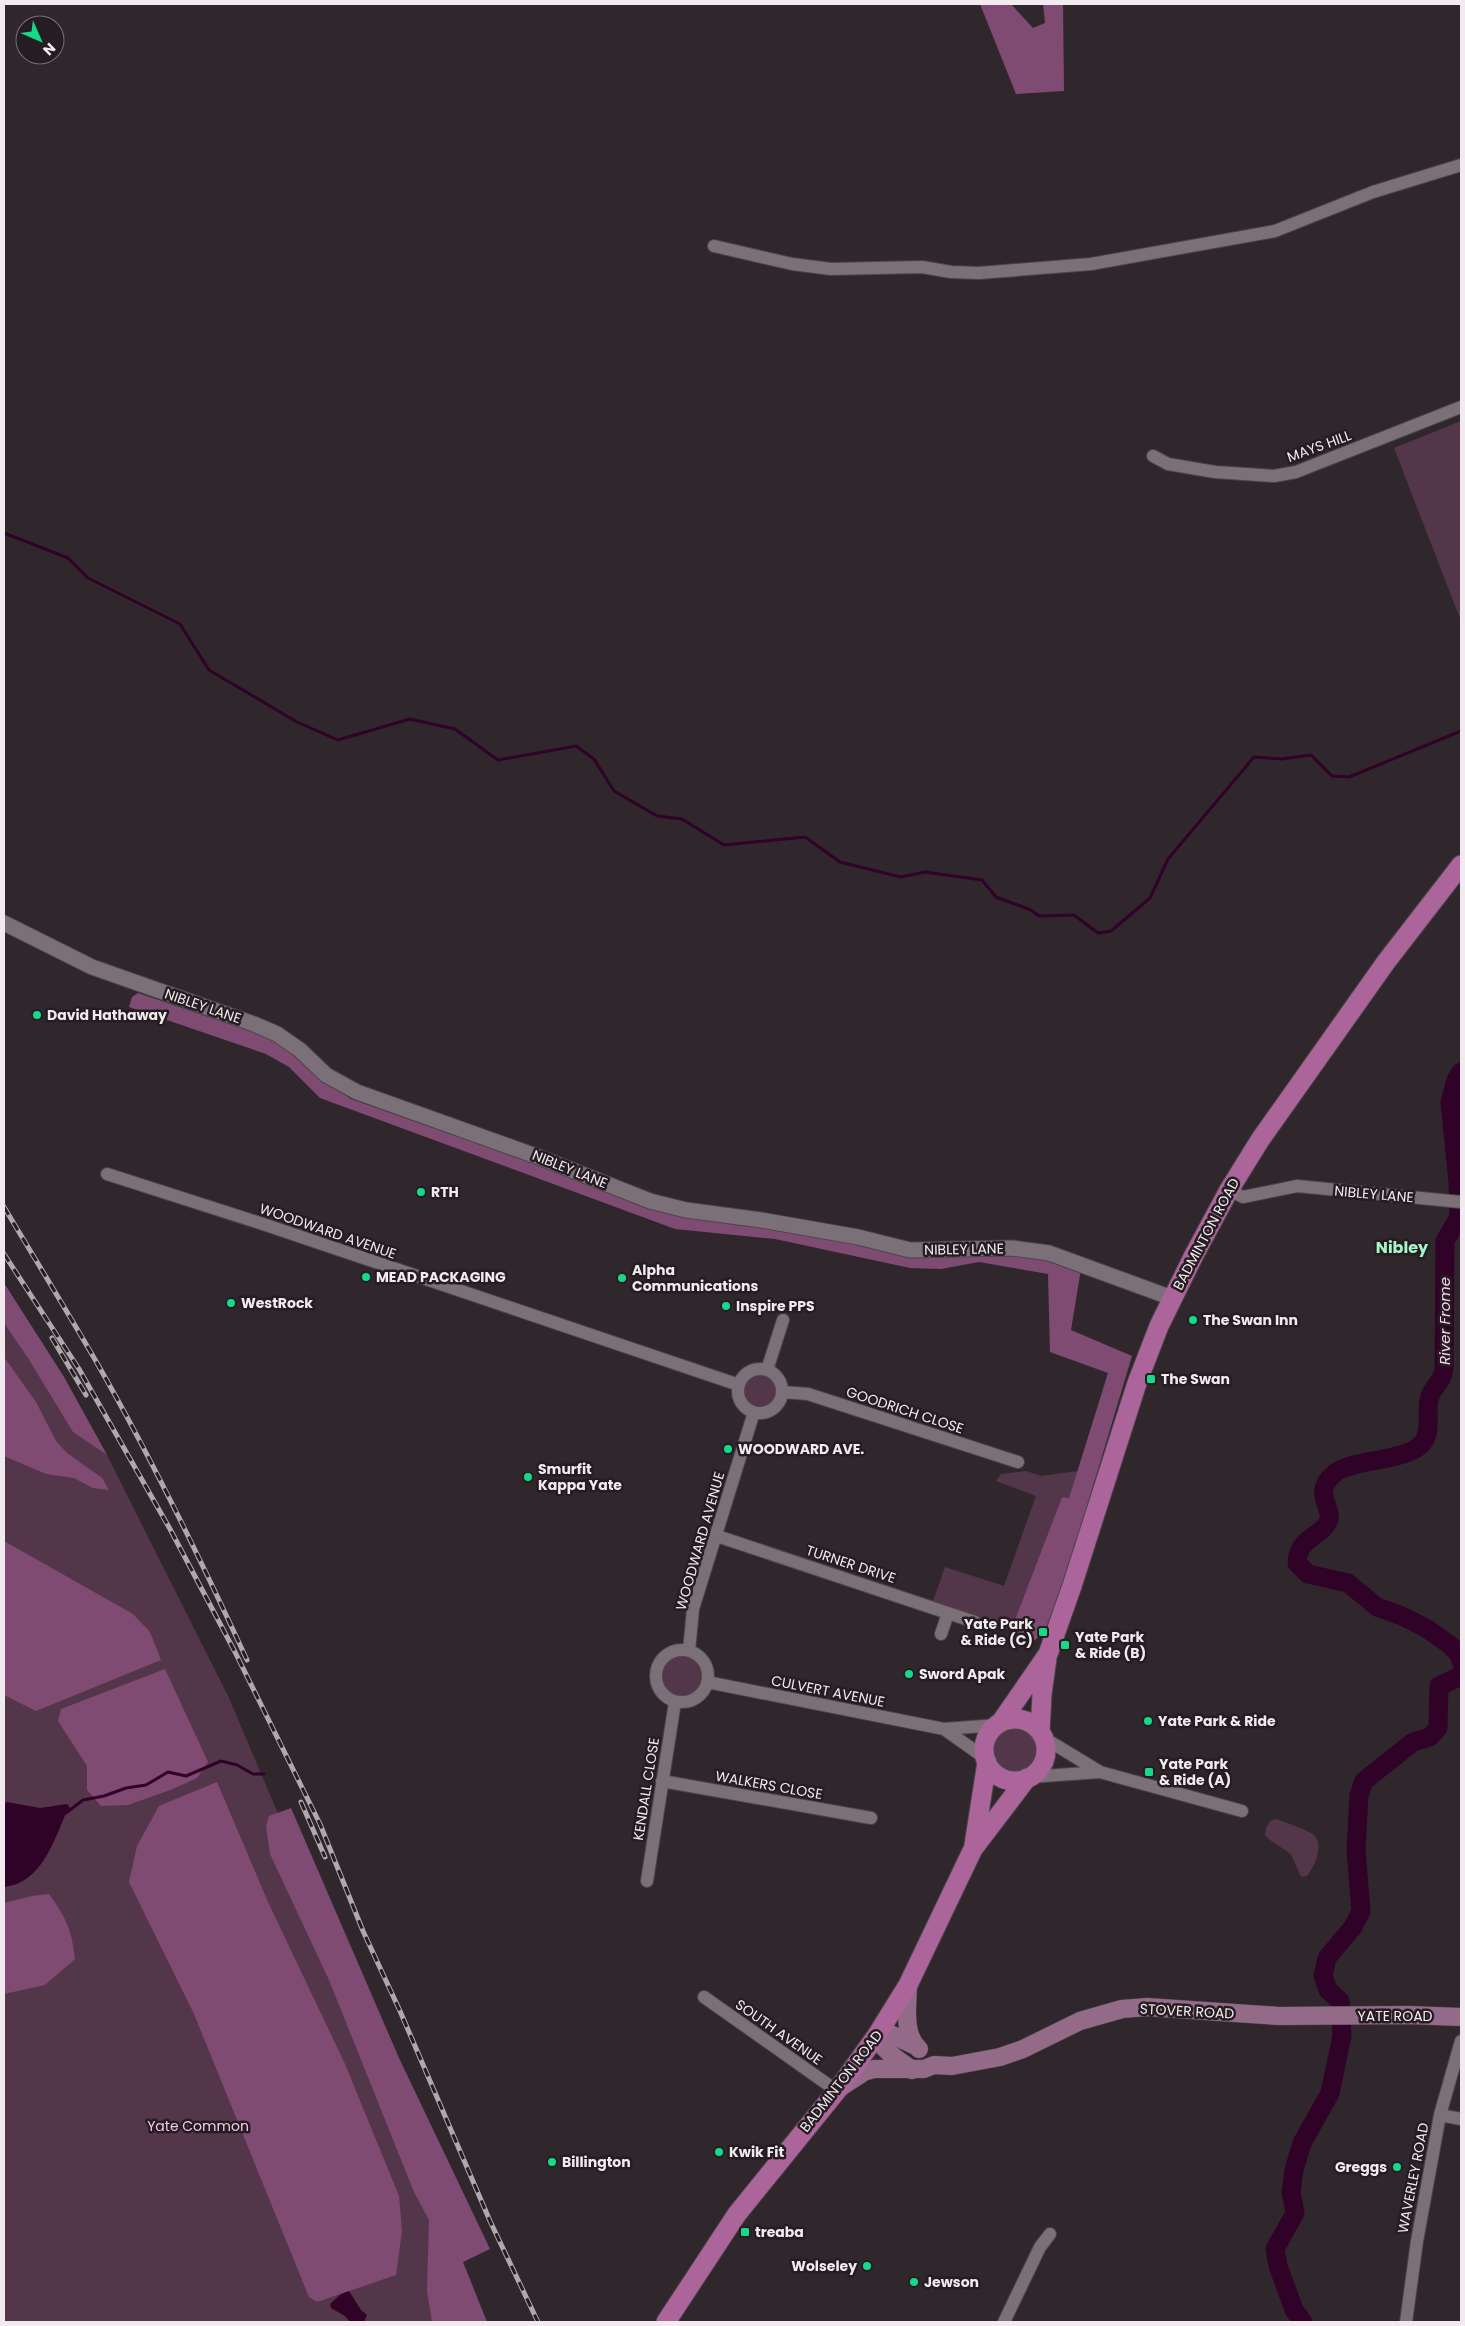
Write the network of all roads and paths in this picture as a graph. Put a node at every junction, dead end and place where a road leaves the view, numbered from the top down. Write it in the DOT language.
graph roads {
  1 [pos="1461,165"];
  2 [pos="714,246"];
  3 [pos="1461,407"];
  4 [pos="1153,456"];
  5 [pos="1461,865"];
  6 [pos="4,923"];
  7 [pos="107,1174"];
  8 [pos="1229,1190"];
  9 [pos="1461,1202"];
  10 [pos="1172,1298"];
  11 [pos="783,1320"];
  12 [pos="766,1370"];
  13 [pos="739,1385"];
  14 [pos="782,1392"];
  15 [pos="754,1412"];
  16 [pos="1018,1462"];
  17 [pos="716,1536"];
  18 [pos="948,1613"];
  19 [pos="975,1622"];
  20 [pos="941,1634"];
  21 [pos="689,1651"];
  22 [pos="1048,1654"];
  23 [pos="708,1682"];
  24 [pos="675,1702"];
  25 [pos="999,1724"];
  26 [pos="944,1729"];
  27 [pos="1042,1735"];
  28 [pos="986,1760"];
  29 [pos="1100,1772"];
  30 [pos="1028,1777"];
  31 [pos="662,1781"];
  32 [pos="1242,1811"];
  33 [pos="871,1818"];
  34 [pos="973,1849"];
  35 [pos="647,1881"];
  36 [pos="908,1985"];
  37 [pos="704,1997"];
  38 [pos="1330,2016"];
  39 [pos="1461,2017"];
  40 [pos="877,2035"];
  41 [pos="1461,2041"];
  42 [pos="916,2046"];
  43 [pos="934,2065"];
  44 [pos="913,2070"];
  45 [pos="838,2089"];
  46 [pos="1440,2115"];
  47 [pos="1461,2120"];
  48 [pos="1050,2234"];
  49 [pos="666,2322"];
  50 [pos="1004,2322"];
  51 [pos="1406,2322"];
  1 -- 2 [label="street"];
  3 -- 4 [label="street, MAYS HILL"];
  5 -- 8 [label="main road, BADMINTON ROAD"];
  6 -- 10 [label="street, NIBLEY LANE"];
  7 -- 13 [label="street, WOODWARD AVENUE"];
  8 -- 9 [label="street, NIBLEY LANE"];
  8 -- 10 [label="main road, BADMINTON ROAD"];
  10 -- 22 [label="main road, BADMINTON ROAD"];
  11 -- 12 [label="street"];
  12 -- 13 [label="street"];
  12 -- 14 [label="street"];
  13 -- 15 [label="street"];
  14 -- 15 [label="street"];
  14 -- 16 [label="street, GOODRICH CLOSE"];
  15 -- 17 [label="street, WOODWARD AVENUE"];
  17 -- 18 [label="street, TURNER DRIVE"];
  17 -- 21 [label="street, WOODWARD AVENUE"];
  18 -- 19 [label="street, TURNER DRIVE"];
  18 -- 20 [label="street"];
  21 -- 23 [label="street"];
  21 -- 24 [label="street"];
  22 -- 25 [label="main road, BADMINTON ROAD"];
  22 -- 27 [label="main road, BADMINTON ROAD"];
  23 -- 24 [label="street"];
  23 -- 26 [label="street, CULVERT AVENUE"];
  24 -- 31 [label="street, KENDALL CLOSE"];
  25 -- 26 [label="street, CULVERT AVENUE"];
  25 -- 27 [label="main road"];
  25 -- 28 [label="main road"];
  26 -- 28 [label="street, CULVERT AVENUE"];
  27 -- 29 [label="street"];
  27 -- 30 [label="main road"];
  28 -- 30 [label="main road"];
  28 -- 34 [label="main road, BADMINTON ROAD"];
  29 -- 30 [label="street"];
  29 -- 32 [label="street"];
  30 -- 34 [label="main road, BADMINTON ROAD"];
  31 -- 33 [label="street, WALKERS CLOSE"];
  31 -- 35 [label="street, KENDALL CLOSE"];
  34 -- 36 [label="main road, BADMINTON ROAD"];
  36 -- 40 [label="main road, BADMINTON ROAD"];
  36 -- 42 [label="main road"];
  37 -- 45 [label="street, SOUTH AVENUE"];
  38 -- 39 [label="main road, YATE ROAD"];
  38 -- 43 [label="main road, STOVER ROAD"];
  40 -- 42 [label="main road"];
  40 -- 44 [label="main road"];
  40 -- 45 [label="main road, BADMINTON ROAD"];
  41 -- 46 [label="street, WAVERLEY ROAD"];
  42 -- 43 [label="main road"];
  43 -- 44 [label="main road, STOVER ROAD"];
  44 -- 45 [label="main road, STOVER ROAD"];
  45 -- 49 [label="main road, BADMINTON ROAD"];
  46 -- 47 [label="street"];
  46 -- 51 [label="street, WAVERLEY ROAD"];
  48 -- 50 [label="street"];
}
